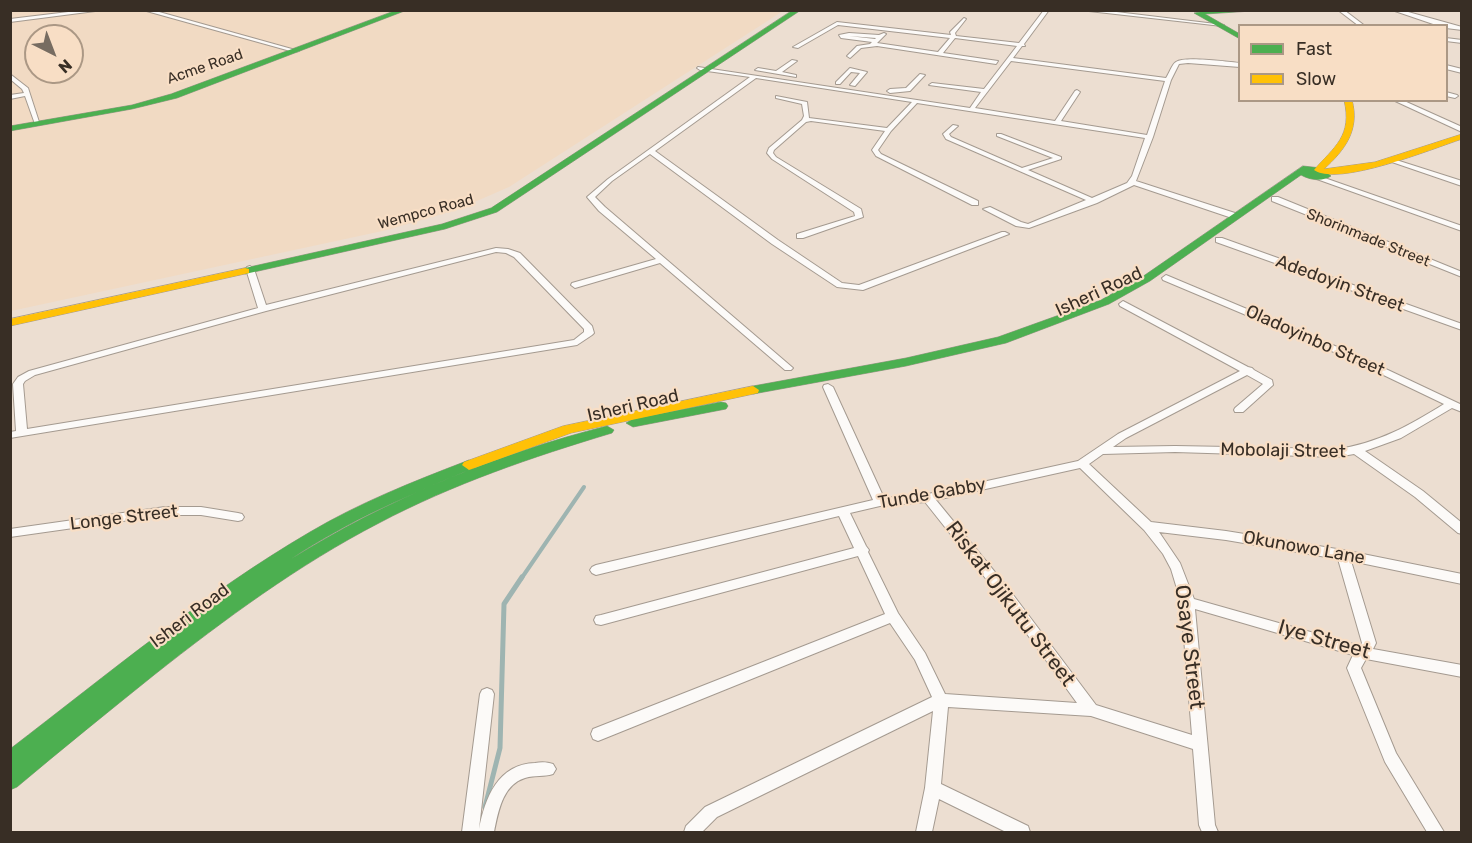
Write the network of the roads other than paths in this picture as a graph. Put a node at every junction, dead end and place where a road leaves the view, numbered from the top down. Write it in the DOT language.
graph roads {
  1 [pos="101,10"];
  2 [pos="145,10"];
  3 [pos="404,10"];
  4 [pos="789,10"];
  5 [pos="798,10"];
  6 [pos="1047,10"];
  7 [pos="1082,10"];
  8 [pos="1265,10"];
  9 [pos="1340,10"];
  10 [pos="1394,10"];
  11 [pos="1199,12"];
  12 [pos="964,19"];
  13 [pos="10,21"];
  14 [pos="1360,24"];
  15 [pos="1440,24"];
  16 [pos="1220,25"];
  17 [pos="1238,34"];
  18 [pos="954,36"];
  19 [pos="879,39"];
  20 [pos="1023,45"];
  21 [pos="796,47"];
  22 [pos="296,51"];
  23 [pos="939,54"];
  24 [pos="850,56"];
  25 [pos="1011,59"];
  26 [pos="794,61"];
  27 [pos="996,62"];
  28 [pos="1238,65"];
  29 [pos="705,69"];
  30 [pos="758,70"];
  31 [pos="777,73"];
  32 [pos="922,75"];
  33 [pos="10,76"];
  34 [pos="753,77"];
  35 [pos="1168,80"];
  36 [pos="840,85"];
  37 [pos="853,85"];
  38 [pos="932,85"];
  39 [pos="986,91"];
  40 [pos="1077,92"];
  41 [pos="28,94"];
  42 [pos="1448,94"];
  43 [pos="1455,96"];
  44 [pos="778,97"];
  45 [pos="10,98"];
  46 [pos="916,101"];
  47 [pos="1340,102"];
  48 [pos="1349,102"];
  49 [pos="1400,102"];
  50 [pos="971,110"];
  51 [pos="804,121"];
  52 [pos="1057,122"];
  53 [pos="38,124"];
  54 [pos="955,126"];
  55 [pos="10,129"];
  56 [pos="889,130"];
  57 [pos="1461,130"];
  58 [pos="999,135"];
  59 [pos="1461,136"];
  60 [pos="1150,137"];
  61 [pos="1461,142"];
  62 [pos="650,151"];
  63 [pos="1394,162"];
  64 [pos="1022,170"];
  65 [pos="1316,173"];
  66 [pos="1133,182"];
  67 [pos="1461,184"];
  68 [pos="1275,200"];
  69 [pos="1094,201"];
  70 [pos="975,203"];
  71 [pos="987,209"];
  72 [pos="1235,216"];
  73 [pos="1461,229"];
  74 [pos="1005,234"];
  75 [pos="800,236"];
  76 [pos="1219,240"];
  77 [pos="365,242"];
  78 [pos="662,260"];
  79 [pos="250,269"];
  80 [pos="1461,275"];
  81 [pos="1166,278"];
  82 [pos="575,285"];
  83 [pos="1123,304"];
  84 [pos="263,309"];
  85 [pos="10,318"];
  86 [pos="10,323"];
  87 [pos="1461,327"];
  88 [pos="1006,344"];
  89 [pos="788,368"];
  90 [pos="1249,370"];
  91 [pos="828,387"];
  92 [pos="1457,406"];
  93 [pos="1239,410"];
  94 [pos="16,434"];
  95 [pos="1102,451"];
  96 [pos="1358,451"];
  97 [pos="1082,464"];
  98 [pos="928,498"];
  99 [pos="880,502"];
  100 [pos="843,512"];
  101 [pos="238,517"];
  102 [pos="1146,526"];
  103 [pos="1461,530"];
  104 [pos="10,533"];
  105 [pos="863,550"];
  106 [pos="1343,554"];
  107 [pos="596,570"];
  108 [pos="1461,579"];
  109 [pos="1188,602"];
  110 [pos="893,616"];
  111 [pos="601,620"];
  112 [pos="1364,653"];
  113 [pos="1461,671"];
  114 [pos="487,694"];
  115 [pos="941,700"];
  116 [pos="1091,710"];
  117 [pos="598,734"];
  118 [pos="1201,745"];
  119 [pos="10,761"];
  120 [pos="548,769"];
  121 [pos="10,781"];
  122 [pos="933,788"];
  123 [pos="470,832"];
  124 [pos="486,832"];
  125 [pos="692,832"];
  126 [pos="924,832"];
  127 [pos="1022,832"];
  128 [pos="1210,832"];
  129 [pos="1436,832"];
  1 -- 13 [label="street"];
  2 -- 22 [label="street"];
  3 -- 22 [label="main road, Acme Road"];
  4 -- 29 [label="main road, Wempco Road"];
  5 -- 29 [label="main road, Wempco Road"];
  6 -- 20 [label="street"];
  7 -- 16 [label="street"];
  8 -- 11 [label="main road"];
  9 -- 14 [label="street"];
  10 -- 15 [label="street"];
  11 -- 16 [label="main road"];
  12 -- 18 [label="street"];
  16 -- 17 [label="main road"];
  18 -- 20 [label="street"];
  18 -- 21 [label="street"];
  18 -- 23 [label="street"];
  19 -- 19 [label="street"];
  19 -- 23 [label="street"];
  19 -- 24 [label="street"];
  20 -- 25 [label="street"];
  22 -- 53 [label="main road, Acme Road"];
  23 -- 27 [label="street"];
  25 -- 35 [label="street"];
  25 -- 39 [label="street"];
  26 -- 31 [label="street"];
  28 -- 35 [label="street"];
  29 -- 34 [label="street"];
  29 -- 77 [label="main road, Wempco Road"];
  30 -- 31 [label="street"];
  31 -- 36 [label="street"];
  32 -- 37 [label="street"];
  33 -- 41 [label="street"];
  34 -- 36 [label="street"];
  34 -- 62 [label="street"];
  35 -- 60 [label="street"];
  36 -- 37 [label="street"];
  36 -- 37 [label="street"];
  36 -- 46 [label="street"];
  38 -- 39 [label="street"];
  39 -- 50 [label="street"];
  40 -- 52 [label="street"];
  41 -- 45 [label="street"];
  41 -- 53 [label="street"];
  42 -- 43 [label="street"];
  44 -- 51 [label="street"];
  46 -- 50 [label="street"];
  46 -- 56 [label="street"];
  47 -- 65 [label="main road, Isheri Road"];
  48 -- 65 [label="main road, Isheri Road"];
  49 -- 57 [label="street"];
  50 -- 52 [label="street"];
  51 -- 56 [label="street"];
  51 -- 75 [label="street"];
  52 -- 60 [label="street"];
  53 -- 55 [label="main road, Acme Road"];
  54 -- 64 [label="street"];
  56 -- 70 [label="street"];
  58 -- 64 [label="street"];
  59 -- 63 [label="main road"];
  60 -- 66 [label="street"];
  61 -- 63 [label="main road"];
  62 -- 74 [label="street"];
  62 -- 78 [label="street"];
  63 -- 65 [label="main road"];
  63 -- 67 [label="street"];
  64 -- 69 [label="street"];
  65 -- 68 [label="main road, Isheri Road"];
  65 -- 72 [label="main road, Isheri Road"];
  65 -- 73 [label="street"];
  66 -- 69 [label="street"];
  66 -- 72 [label="street"];
  68 -- 76 [label="main road, Isheri Road"];
  68 -- 80 [label="street, Shorinmade Street"];
  69 -- 71 [label="street"];
  72 -- 88 [label="main road, Isheri Road"];
  76 -- 81 [label="main road, Isheri Road"];
  76 -- 87 [label="street, Adedoyin Street"];
  77 -- 79 [label="main road, Wempco Road"];
  77 -- 85 [label="main road, Wempco Road"];
  78 -- 82 [label="street"];
  78 -- 89 [label="street"];
  79 -- 84 [label="street"];
  79 -- 86 [label="main road, Wempco Road"];
  81 -- 83 [label="main road, Isheri Road"];
  81 -- 92 [label="street, Oladoyinbo Street"];
  83 -- 88 [label="main road, Isheri Road"];
  83 -- 90 [label="street"];
  84 -- 94 [label="street"];
  84 -- 94 [label="street"];
  88 -- 91 [label="main road, Isheri Road"];
  88 -- 119 [label="main road, Isheri Road"];
  90 -- 93 [label="street"];
  90 -- 95 [label="street, Tunde Gabby"];
  91 -- 99 [label="street"];
  91 -- 121 [label="main road, Isheri Road"];
  92 -- 96 [label="street, Mobolaji Street"];
  95 -- 96 [label="street, Mobolaji Street"];
  95 -- 97 [label="street, Tunde Gabby"];
  96 -- 103 [label="street"];
  97 -- 98 [label="street, Tunde Gabby"];
  97 -- 102 [label="street, Osaye Street"];
  98 -- 99 [label="street, Tunde Gabby"];
  98 -- 116 [label="street, Riskat Ojikutu Street"];
  99 -- 100 [label="street, Tunde Gabby"];
  100 -- 105 [label="street"];
  100 -- 107 [label="street, Tunde Gabby"];
  101 -- 104 [label="street, Longe Street"];
  102 -- 106 [label="street, Okunowo Lane"];
  102 -- 109 [label="street, Osaye Street"];
  105 -- 110 [label="street"];
  105 -- 111 [label="street"];
  106 -- 108 [label="street, Okunowo Lane"];
  106 -- 112 [label="street"];
  109 -- 112 [label="street, Iye Street"];
  109 -- 118 [label="street, Osaye Street"];
  110 -- 115 [label="street"];
  110 -- 117 [label="street"];
  112 -- 113 [label="street, Iye Street"];
  112 -- 129 [label="street"];
  114 -- 123 [label="street"];
  115 -- 116 [label="street"];
  115 -- 122 [label="street"];
  115 -- 125 [label="street"];
  116 -- 118 [label="street"];
  118 -- 128 [label="street, Osaye Street"];
  120 -- 124 [label="street"];
  122 -- 126 [label="street"];
  122 -- 127 [label="street"];
}
